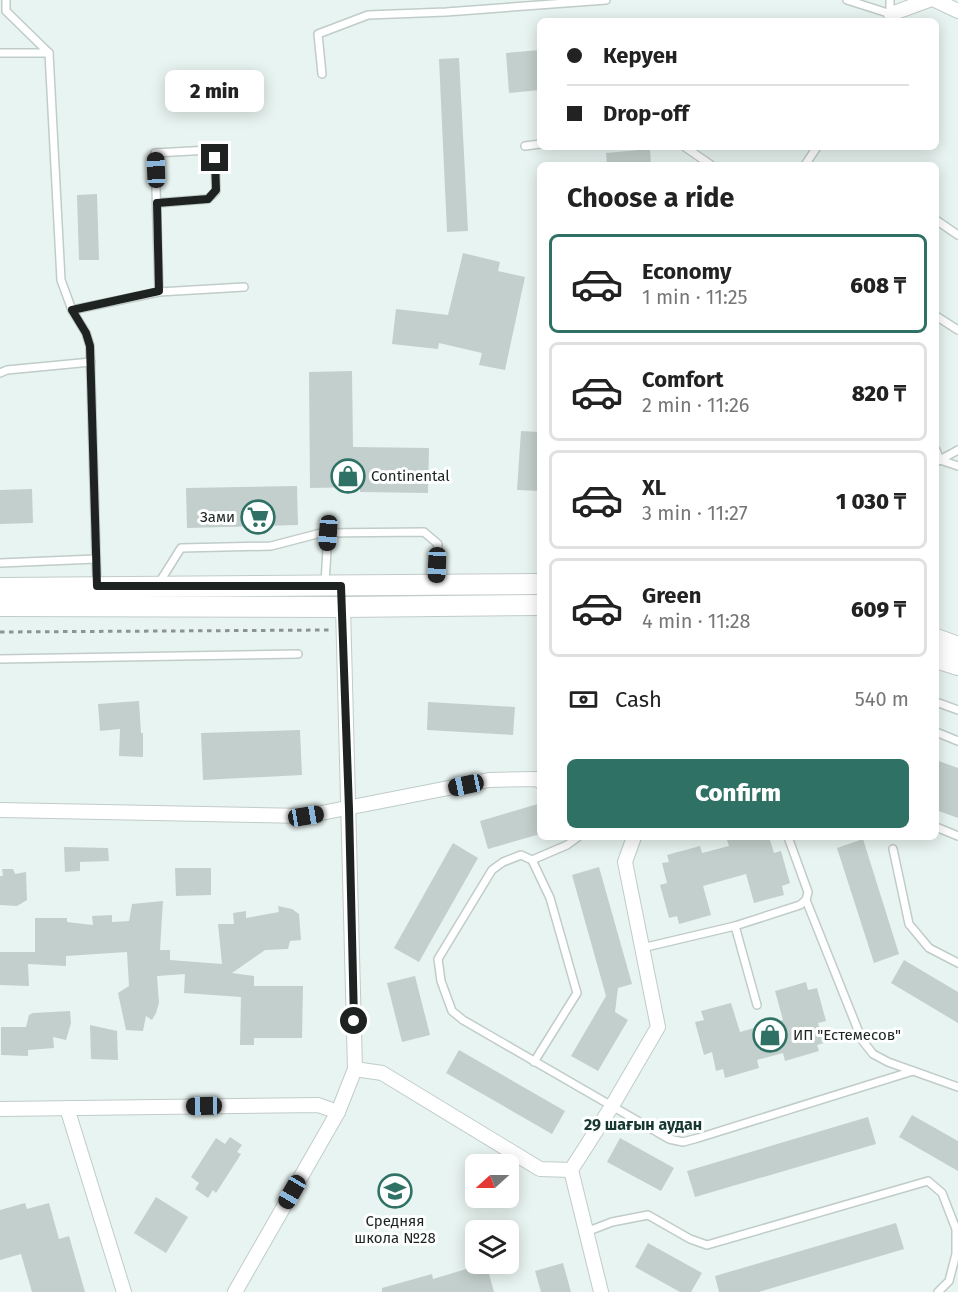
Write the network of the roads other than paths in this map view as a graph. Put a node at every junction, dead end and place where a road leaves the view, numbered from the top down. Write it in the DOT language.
graph roads {
  1 [pos="6,0"];
  2 [pos="606,0"];
  3 [pos="847,0"];
  4 [pos="929,0"];
  5 [pos="935,0"];
  6 [pos="958,10"];
  7 [pos="890,12"];
  8 [pos="0,53"];
  9 [pos="49,53"];
  10 [pos="322,74"];
  11 [pos="537,144"];
  12 [pos="525,146"];
  13 [pos="689,150"];
  14 [pos="707,162"];
  15 [pos="157,203"];
  16 [pos="939,222"];
  17 [pos="958,235"];
  18 [pos="244,287"];
  19 [pos="159,291"];
  20 [pos="72,310"];
  21 [pos="939,318"];
  22 [pos="958,330"];
  23 [pos="91,362"];
  24 [pos="0,373"];
  25 [pos="958,450"];
  26 [pos="939,460"];
  27 [pos="939,461"];
  28 [pos="958,466"];
  29 [pos="328,533"];
  30 [pos="96,559"];
  31 [pos="0,563"];
  32 [pos="537,584"];
  33 [pos="436,585"];
  34 [pos="97,586"];
  35 [pos="158,586"];
  36 [pos="333,586"];
  37 [pos="0,588"];
  38 [pos="537,605"];
  39 [pos="0,606"];
  40 [pos="343,607"];
  41 [pos="939,640"];
  42 [pos="958,646"];
  43 [pos="298,654"];
  44 [pos="0,659"];
  45 [pos="939,659"];
  46 [pos="958,665"];
  47 [pos="939,703"];
  48 [pos="958,710"];
  49 [pos="939,733"];
  50 [pos="958,741"];
  51 [pos="537,781"];
  52 [pos="349,809"];
  53 [pos="0,810"];
  54 [pos="939,828"];
  55 [pos="958,836"];
  56 [pos="574,840"];
  57 [pos="633,840"];
  58 [pos="789,840"];
  59 [pos="893,849"];
  60 [pos="532,860"];
  61 [pos="806,900"];
  62 [pos="735,926"];
  63 [pos="641,948"];
  64 [pos="958,963"];
  65 [pos="757,1005"];
  66 [pos="534,1062"];
  67 [pos="355,1069"];
  68 [pos="913,1071"];
  69 [pos="958,1087"];
  70 [pos="612,1106"];
  71 [pos="67,1108"];
  72 [pos="0,1109"];
  73 [pos="338,1112"];
  74 [pos="571,1170"];
  75 [pos="585,1233"];
  76 [pos="124,1292"];
  77 [pos="234,1292"];
  78 [pos="602,1292"];
  79 [pos="938,1292"];
  1 -- 9 [label="lane"];
  2 -- 10 [label="lane"];
  3 -- 7 [label="lane"];
  4 -- 7 [label="street"];
  5 -- 6 [label="street"];
  8 -- 9 [label="lane"];
  9 -- 20 [label="lane"];
  11 -- 12 [label="lane"];
  13 -- 14 [label="lane"];
  15 -- 15 [label="lane"];
  15 -- 19 [label="lane"];
  16 -- 17 [label="lane"];
  18 -- 19 [label="lane"];
  19 -- 20 [label="lane"];
  20 -- 23 [label="lane"];
  21 -- 22 [label="lane"];
  23 -- 24 [label="lane"];
  23 -- 30 [label="lane"];
  25 -- 26 [label="lane"];
  27 -- 28 [label="lane"];
  29 -- 33 [label="lane"];
  29 -- 35 [label="lane"];
  29 -- 36 [label="lane"];
  30 -- 31 [label="lane"];
  30 -- 34 [label="lane"];
  32 -- 33 [label="main road"];
  33 -- 36 [label="main road"];
  34 -- 35 [label="main road"];
  34 -- 37 [label="main road"];
  35 -- 36 [label="main road"];
  36 -- 40 [label="main road"];
  38 -- 40 [label="main road"];
  39 -- 40 [label="main road"];
  40 -- 52 [label="street"];
  41 -- 42 [label="main road"];
  43 -- 44 [label="lane"];
  45 -- 46 [label="main road"];
  47 -- 48 [label="lane"];
  49 -- 50 [label="lane"];
  51 -- 52 [label="street"];
  52 -- 53 [label="street"];
  52 -- 67 [label="street"];
  54 -- 55 [label="lane"];
  56 -- 60 [label="lane"];
  57 -- 63 [label="street"];
  58 -- 61 [label="lane"];
  59 -- 64 [label="lane"];
  60 -- 66 [label="lane"];
  60 -- 66 [label="lane"];
  61 -- 62 [label="lane"];
  61 -- 68 [label="lane"];
  62 -- 63 [label="lane"];
  62 -- 65 [label="lane"];
  63 -- 70 [label="street"];
  66 -- 70 [label="lane"];
  67 -- 73 [label="street"];
  67 -- 74 [label="street"];
  68 -- 69 [label="lane"];
  68 -- 70 [label="lane"];
  70 -- 74 [label="street"];
  71 -- 72 [label="street"];
  71 -- 73 [label="street"];
  71 -- 76 [label="street"];
  73 -- 77 [label="street"];
  74 -- 75 [label="street"];
  75 -- 78 [label="street"];
  75 -- 79 [label="lane"];
}
